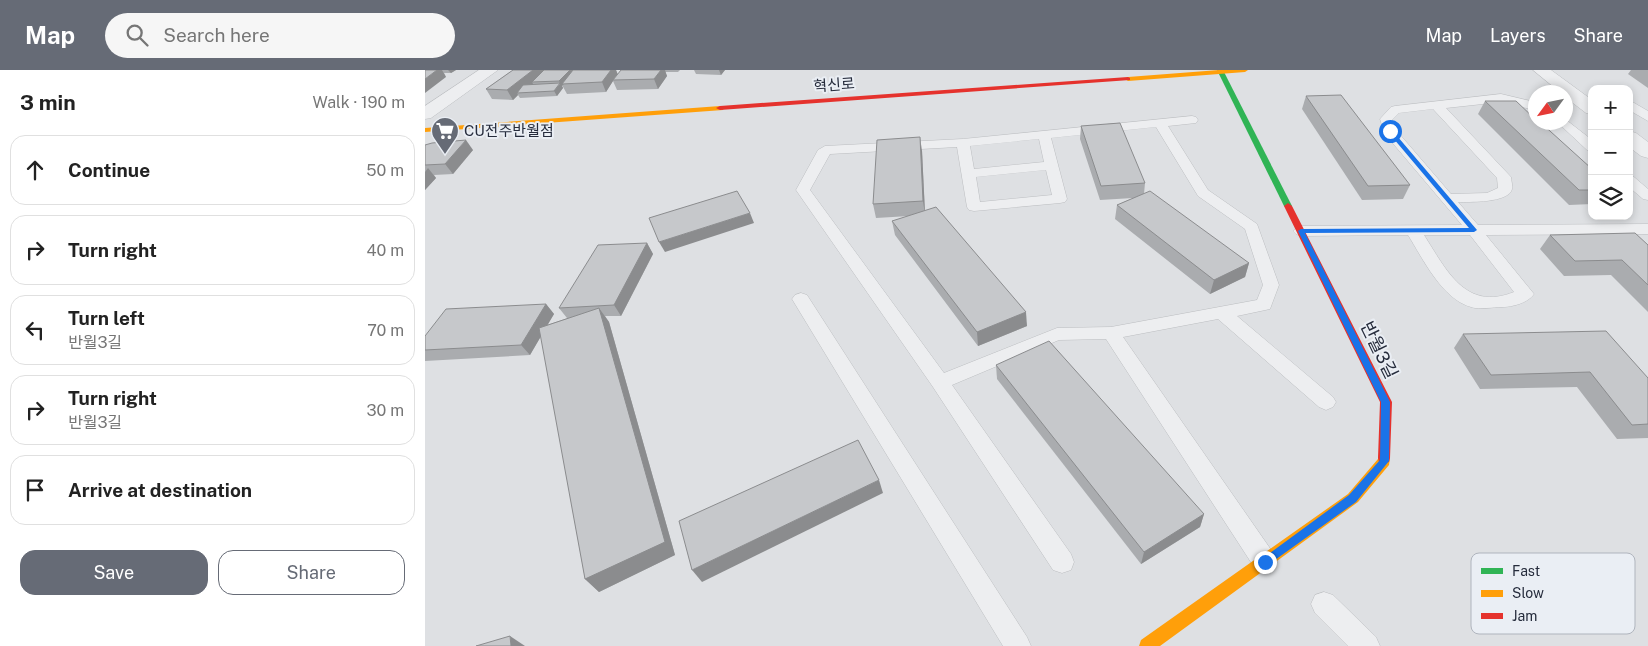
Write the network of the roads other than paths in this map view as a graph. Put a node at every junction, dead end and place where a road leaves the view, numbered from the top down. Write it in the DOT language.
graph roads {
  1 [pos="490,70"];
  2 [pos="1092,70"];
  3 [pos="1245,70"];
  4 [pos="1541,70"];
  5 [pos="1221,71"];
  6 [pos="703,98"];
  7 [pos="1528,104"];
  8 [pos="1436,105"];
  9 [pos="1588,106"];
  10 [pos="1633,107"];
  11 [pos="425,116"];
  12 [pos="445,116"];
  13 [pos="1648,117"];
  14 [pos="1192,120"];
  15 [pos="1160,124"];
  16 [pos="425,130"];
  17 [pos="1572,130"];
  18 [pos="1044,135"];
  19 [pos="1633,140"];
  20 [pos="963,143"];
  21 [pos="1588,144"];
  22 [pos="1648,152"];
  23 [pos="1052,165"];
  24 [pos="968,174"];
  25 [pos="1633,183"];
  26 [pos="1648,196"];
  27 [pos="1447,198"];
  28 [pos="1648,229"];
  29 [pos="1413,230"];
  30 [pos="1474,230"];
  31 [pos="1301,231"];
  32 [pos="801,299"];
  33 [pos="1222,313"];
  34 [pos="1111,333"];
  35 [pos="940,382"];
  36 [pos="1327,402"];
  37 [pos="1062,562"];
  38 [pos="1265,562"];
  39 [pos="1324,604"];
  40 [pos="1018,646"];
  41 [pos="1147,646"];
  42 [pos="1367,646"];
  1 -- 11 [label="street"];
  2 -- 6 [label="street, 혁신로"];
  3 -- 5 [label="street, 혁신로"];
  4 -- 9 [label="street"];
  5 -- 16 [label="street, 혁신로"];
  5 -- 31 [label="street, 반월3길"];
  7 -- 8 [label="lane"];
  8 -- 27 [label="lane"];
  8 -- 27 [label="lane"];
  10 -- 13 [label="lane"];
  11 -- 12 [label="street"];
  14 -- 15 [label="lane"];
  15 -- 18 [label="lane"];
  15 -- 33 [label="lane"];
  17 -- 21 [label="lane"];
  18 -- 20 [label="lane"];
  18 -- 23 [label="lane"];
  19 -- 22 [label="street"];
  20 -- 24 [label="lane"];
  20 -- 35 [label="lane"];
  23 -- 24 [label="lane"];
  23 -- 24 [label="lane"];
  25 -- 26 [label="lane"];
  27 -- 30 [label="lane"];
  28 -- 30 [label="lane"];
  29 -- 30 [label="lane"];
  29 -- 30 [label="lane"];
  29 -- 31 [label="lane"];
  31 -- 38 [label="street, 반월3길"];
  32 -- 40 [label="lane"];
  33 -- 34 [label="lane"];
  33 -- 36 [label="lane"];
  34 -- 35 [label="lane"];
  34 -- 38 [label="lane"];
  35 -- 37 [label="lane"];
  38 -- 41 [label="street, 반월3길"];
  39 -- 42 [label="lane"];
}
